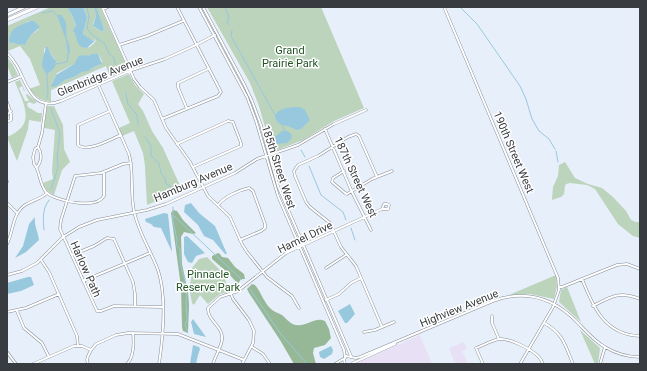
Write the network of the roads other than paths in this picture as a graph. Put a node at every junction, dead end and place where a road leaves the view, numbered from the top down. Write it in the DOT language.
graph roads {
  1 [pos="24,7"];
  2 [pos="37,7"];
  3 [pos="108,7"];
  4 [pos="177,7"];
  5 [pos="199,7"];
  6 [pos="203,7"];
  7 [pos="444,7"];
  8 [pos="102,8"];
  9 [pos="7,15"];
  10 [pos="7,20"];
  11 [pos="183,21"];
  12 [pos="215,34"];
  13 [pos="119,45"];
  14 [pos="196,45"];
  15 [pos="7,53"];
  16 [pos="208,69"];
  17 [pos="130,70"];
  18 [pos="22,76"];
  19 [pos="7,82"];
  20 [pos="98,84"];
  21 [pos="7,102"];
  22 [pos="46,103"];
  23 [pos="187,109"];
  24 [pos="366,110"];
  25 [pos="11,111"];
  26 [pos="110,111"];
  27 [pos="7,115"];
  28 [pos="162,119"];
  29 [pos="7,122"];
  30 [pos="325,129"];
  31 [pos="120,135"];
  32 [pos="177,144"];
  33 [pos="332,146"];
  34 [pos="38,147"];
  35 [pos="269,155"];
  36 [pos="266,156"];
  37 [pos="131,163"];
  38 [pos="37,167"];
  39 [pos="193,167"];
  40 [pos="392,171"];
  41 [pos="104,172"];
  42 [pos="344,172"];
  43 [pos="377,178"];
  44 [pos="203,188"];
  45 [pos="352,192"];
  46 [pos="48,193"];
  47 [pos="67,200"];
  48 [pos="7,203"];
  49 [pos="218,205"];
  50 [pos="382,209"];
  51 [pos="17,212"];
  52 [pos="134,212"];
  53 [pos="365,217"];
  54 [pos="371,230"];
  55 [pos="334,232"];
  56 [pos="63,237"];
  57 [pos="240,240"];
  58 [pos="7,244"];
  59 [pos="301,246"];
  60 [pos="150,252"];
  61 [pos="72,255"];
  62 [pos="346,255"];
  63 [pos="41,260"];
  64 [pos="125,263"];
  65 [pos="326,268"];
  66 [pos="640,269"];
  67 [pos="262,272"];
  68 [pos="7,275"];
  69 [pos="361,278"];
  70 [pos="582,279"];
  71 [pos="83,281"];
  72 [pos="559,287"];
  73 [pos="59,294"];
  74 [pos="231,294"];
  75 [pos="326,300"];
  76 [pos="640,300"];
  77 [pos="554,304"];
  78 [pos="135,306"];
  79 [pos="593,306"];
  80 [pos="163,307"];
  81 [pos="299,308"];
  82 [pos="17,311"];
  83 [pos="7,312"];
  84 [pos="492,316"];
  85 [pos="394,322"];
  86 [pos="544,323"];
  87 [pos="382,327"];
  88 [pos="364,332"];
  89 [pos="162,333"];
  90 [pos="133,334"];
  91 [pos="640,336"];
  92 [pos="499,339"];
  93 [pos="400,341"];
  94 [pos="78,346"];
  95 [pos="252,347"];
  96 [pos="605,347"];
  97 [pos="91,350"];
  98 [pos="218,350"];
  99 [pos="529,350"];
  100 [pos="7,352"];
  101 [pos="351,356"];
  102 [pos="49,357"];
  103 [pos="640,357"];
  104 [pos="345,358"];
  105 [pos="244,360"];
  106 [pos="16,364"];
  107 [pos="32,364"];
  108 [pos="88,364"];
  109 [pos="127,364"];
  110 [pos="159,364"];
  111 [pos="213,364"];
  112 [pos="242,364"];
  113 [pos="270,364"];
  114 [pos="335,364"];
  115 [pos="345,364"];
  116 [pos="353,364"];
  117 [pos="483,364"];
  118 [pos="520,364"];
  119 [pos="543,364"];
  120 [pos="573,364"];
  121 [pos="600,364"];
  1 -- 9 [label="main road"];
  2 -- 10 [label="main road"];
  3 -- 8 [label="street"];
  4 -- 11 [label="street"];
  5 -- 12 [label="street, 185th Street West"];
  6 -- 12 [label="street, 185th Street West"];
  7 -- 72 [label="street, 190th Street West"];
  8 -- 13 [label="street"];
  11 -- 13 [label="street"];
  11 -- 14 [label="street"];
  12 -- 14 [label="street, Glenbridge Avenue"];
  12 -- 35 [label="street, 185th Street West"];
  12 -- 36 [label="street, 185th Street West"];
  13 -- 17 [label="street"];
  14 -- 16 [label="street"];
  14 -- 17 [label="street, Glenbridge Avenue"];
  15 -- 18 [label="street, Glenbridge Avenue"];
  16 -- 23 [label="street"];
  16 -- 23 [label="street"];
  17 -- 20 [label="street, Glenbridge Avenue"];
  17 -- 28 [label="street"];
  18 -- 19 [label="street"];
  18 -- 22 [label="street, Glenbridge Avenue"];
  20 -- 22 [label="street, Glenbridge Avenue"];
  20 -- 26 [label="street"];
  21 -- 25 [label="street"];
  22 -- 34 [label="street"];
  23 -- 28 [label="street"];
  24 -- 30 [label="street, Hamburg Avenue"];
  25 -- 27 [label="street"];
  25 -- 29 [label="street"];
  26 -- 31 [label="street"];
  26 -- 31 [label="street"];
  28 -- 32 [label="street"];
  30 -- 33 [label="street, 187th Street West"];
  30 -- 35 [label="street, Hamburg Avenue"];
  31 -- 37 [label="street"];
  32 -- 39 [label="street"];
  32 -- 39 [label="street"];
  33 -- 42 [label="street, 187th Street West"];
  33 -- 43 [label="street"];
  33 -- 55 [label="street"];
  34 -- 38 [label="street"];
  34 -- 38 [label="street"];
  35 -- 36 [label="street, Hamburg Avenue"];
  35 -- 59 [label="street, 185th Street West"];
  36 -- 44 [label="street, Hamburg Avenue"];
  36 -- 59 [label="street, 185th Street West"];
  37 -- 41 [label="street"];
  37 -- 52 [label="street"];
  38 -- 46 [label="street"];
  39 -- 44 [label="street"];
  40 -- 43 [label="street"];
  41 -- 47 [label="street"];
  41 -- 47 [label="street"];
  42 -- 45 [label="street, 187th Street West"];
  42 -- 45 [label="street"];
  43 -- 45 [label="street"];
  44 -- 49 [label="street"];
  44 -- 52 [label="street, Hamburg Avenue"];
  45 -- 53 [label="street, 187th Street West"];
  46 -- 47 [label="street"];
  46 -- 51 [label="street"];
  47 -- 56 [label="street"];
  48 -- 51 [label="street"];
  49 -- 57 [label="street"];
  49 -- 57 [label="street"];
  50 -- 53 [label="street, Hamel Drive"];
  51 -- 58 [label="street"];
  52 -- 56 [label="street, Hamburg Avenue"];
  52 -- 60 [label="street"];
  53 -- 54 [label="street, 187th Street West"];
  53 -- 55 [label="street, Hamel Drive"];
  55 -- 59 [label="street, Hamel Drive"];
  55 -- 62 [label="street"];
  56 -- 61 [label="street, Harlow Path"];
  56 -- 63 [label="street, Hamburg Avenue"];
  57 -- 67 [label="street"];
  59 -- 67 [label="street, Hamel Drive"];
  59 -- 75 [label="street, 185th Street West"];
  59 -- 104 [label="street, 185th Street West"];
  60 -- 64 [label="street"];
  60 -- 80 [label="street"];
  61 -- 64 [label="street"];
  61 -- 71 [label="street, Harlow Path"];
  62 -- 65 [label="street"];
  62 -- 69 [label="street"];
  63 -- 68 [label="street, Hamburg Avenue"];
  63 -- 73 [label="street"];
  64 -- 71 [label="street"];
  64 -- 78 [label="street"];
  66 -- 70 [label="street"];
  67 -- 74 [label="street, Hamel Drive"];
  67 -- 81 [label="street"];
  69 -- 75 [label="street"];
  69 -- 87 [label="street"];
  70 -- 72 [label="street"];
  70 -- 79 [label="street"];
  71 -- 78 [label="street, Harlow Path"];
  72 -- 77 [label="street, 190th Street West"];
  73 -- 82 [label="street"];
  73 -- 94 [label="street"];
  74 -- 95 [label="street"];
  74 -- 98 [label="street, Hamel Drive"];
  75 -- 101 [label="street, 185th Street West"];
  76 -- 79 [label="street"];
  77 -- 86 [label="street, 190th Street West"];
  77 -- 93 [label="street, Highview Avenue"];
  77 -- 96 [label="street, Highview Avenue"];
  78 -- 80 [label="street, Harlow Path"];
  79 -- 91 [label="street"];
  80 -- 89 [label="street"];
  82 -- 83 [label="street"];
  82 -- 102 [label="street"];
  84 -- 92 [label="street"];
  85 -- 87 [label="street"];
  86 -- 99 [label="street, 190th Street West"];
  86 -- 120 [label="street"];
  87 -- 88 [label="street"];
  89 -- 90 [label="street"];
  89 -- 98 [label="street"];
  89 -- 110 [label="street"];
  90 -- 97 [label="street"];
  90 -- 109 [label="street"];
  92 -- 99 [label="street"];
  92 -- 117 [label="street"];
  93 -- 101 [label="street, Highview Avenue"];
  93 -- 116 [label="street, Highview Avenue"];
  94 -- 97 [label="street"];
  94 -- 102 [label="street"];
  95 -- 105 [label="street"];
  95 -- 113 [label="street"];
  96 -- 103 [label="street, Highview Avenue"];
  96 -- 121 [label="street"];
  97 -- 108 [label="street"];
  98 -- 105 [label="street"];
  98 -- 111 [label="street, Hamel Drive"];
  99 -- 118 [label="street, 190th Street West"];
  99 -- 119 [label="street"];
  100 -- 106 [label="street"];
  101 -- 104 [label="street, Highview Avenue"];
  101 -- 116 [label="street, Highview Avenue"];
  102 -- 107 [label="street"];
  104 -- 114 [label="street, Highview Avenue"];
  104 -- 115 [label="street"];
  105 -- 112 [label="street"];
}
